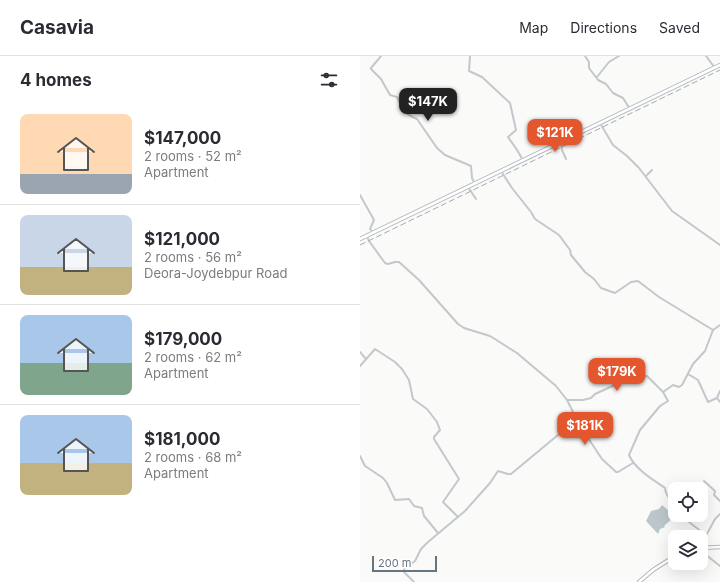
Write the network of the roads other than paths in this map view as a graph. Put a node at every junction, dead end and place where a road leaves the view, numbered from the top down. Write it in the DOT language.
graph roads {
  1 [pos="381,56"];
  2 [pos="470,56"];
  3 [pos="585,56"];
  4 [pos="619,56"];
  5 [pos="706,56"];
  6 [pos="720,65"];
  7 [pos="715,68"];
  8 [pos="597,77"];
  9 [pos="630,109"];
  10 [pos="600,123"];
  11 [pos="561,142"];
  12 [pos="566,159"];
  13 [pos="523,160"];
  14 [pos="652,170"];
  15 [pos="501,171"];
  16 [pos="646,176"];
  17 [pos="475,184"];
  18 [pos="468,187"];
  19 [pos="360,195"];
  20 [pos="476,199"];
  21 [pos="373,233"];
  22 [pos="367,236"];
  23 [pos="360,239"];
  24 [pos="720,245"];
  25 [pos="720,326"];
  26 [pos="713,330"];
  27 [pos="360,352"];
  28 [pos="366,359"];
  29 [pos="360,366"];
  30 [pos="688,374"];
  31 [pos="720,391"];
  32 [pos="664,392"];
  33 [pos="717,398"];
  34 [pos="566,400"];
  35 [pos="720,402"];
  36 [pos="580,426"];
  37 [pos="360,456"];
  38 [pos="633,463"];
  39 [pos="704,481"];
  40 [pos="668,497"];
  41 [pos="720,501"];
  42 [pos="720,514"];
  43 [pos="458,517"];
  44 [pos="689,522"];
  45 [pos="699,530"];
  46 [pos="438,534"];
  47 [pos="708,534"];
  48 [pos="720,547"];
  49 [pos="708,549"];
  50 [pos="708,556"];
  51 [pos="668,560"];
  52 [pos="720,566"];
  53 [pos="414,582"];
  54 [pos="639,582"];
  1 -- 17 [label="street"];
  2 -- 13 [label="street"];
  3 -- 8 [label="street"];
  4 -- 8 [label="street"];
  5 -- 7 [label="street"];
  6 -- 7 [label="street"];
  7 -- 9 [label="street"];
  8 -- 9 [label="street"];
  9 -- 10 [label="street"];
  10 -- 11 [label="street"];
  10 -- 16 [label="street"];
  11 -- 12 [label="street"];
  11 -- 13 [label="street"];
  13 -- 15 [label="street"];
  14 -- 16 [label="street"];
  15 -- 17 [label="street"];
  15 -- 26 [label="street"];
  16 -- 24 [label="street"];
  17 -- 18 [label="street"];
  18 -- 20 [label="street"];
  18 -- 21 [label="street"];
  19 -- 21 [label="street"];
  21 -- 22 [label="street"];
  22 -- 23 [label="street"];
  22 -- 34 [label="street"];
  25 -- 26 [label="street"];
  26 -- 30 [label="street"];
  27 -- 28 [label="street"];
  28 -- 29 [label="street"];
  28 -- 43 [label="street"];
  30 -- 32 [label="street"];
  30 -- 33 [label="street"];
  31 -- 33 [label="street"];
  32 -- 34 [label="street"];
  32 -- 38 [label="street"];
  33 -- 35 [label="street"];
  34 -- 36 [label="street"];
  36 -- 38 [label="street"];
  36 -- 43 [label="street"];
  37 -- 46 [label="street"];
  38 -- 40 [label="street"];
  39 -- 41 [label="street"];
  42 -- 47 [label="street"];
  43 -- 46 [label="street"];
  44 -- 45 [label="street"];
  46 -- 53 [label="street"];
  48 -- 49 [label="street"];
  50 -- 52 [label="street"];
  51 -- 54 [label="street"];
}
